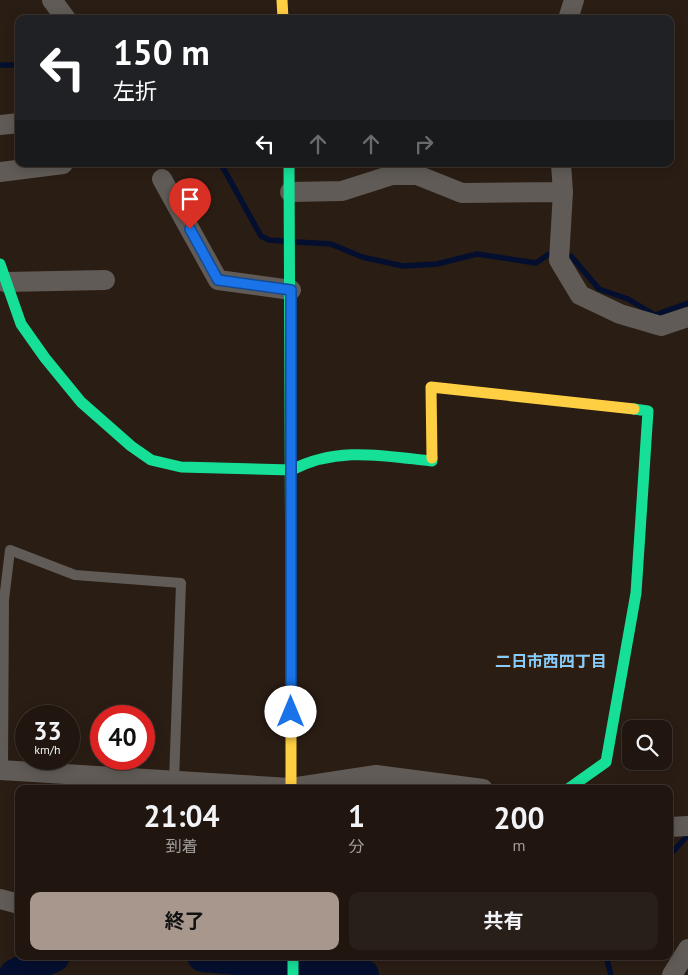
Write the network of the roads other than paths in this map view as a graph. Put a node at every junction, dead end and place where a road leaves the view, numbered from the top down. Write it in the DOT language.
graph roads {
  1 [pos="52,0"];
  2 [pos="282,0"];
  3 [pos="574,0"];
  4 [pos="63,15"];
  5 [pos="283,15"];
  6 [pos="569,15"];
  7 [pos="15,124"];
  8 [pos="0,126"];
  9 [pos="39,167"];
  10 [pos="289,167"];
  11 [pos="561,167"];
  12 [pos="0,172"];
  13 [pos="162,179"];
  14 [pos="290,192"];
  15 [pos="562,192"];
  16 [pos="3,273"];
  17 [pos="105,280"];
  18 [pos="291,290"];
  19 [pos="688,317"];
  20 [pos="292,470"];
  21 [pos="1,770"];
  22 [pos="174,781"];
  23 [pos="232,785"];
  24 [pos="291,785"];
  25 [pos="315,785"];
  26 [pos="452,785"];
  27 [pos="574,785"];
  28 [pos="688,826"];
  29 [pos="673,827"];
  30 [pos="0,899"];
  31 [pos="15,903"];
  32 [pos="688,949"];
  33 [pos="293,960"];
  34 [pos="293,974"];
  35 [pos="672,975"];
  1 -- 4 [label="street"];
  2 -- 5 [label="street"];
  3 -- 6 [label="street"];
  7 -- 8 [label="street"];
  9 -- 12 [label="street"];
  10 -- 14 [label="street"];
  11 -- 15 [label="street"];
  13 -- 18 [label="street"];
  14 -- 15 [label="street"];
  14 -- 18 [label="street"];
  15 -- 19 [label="street"];
  16 -- 17 [label="street"];
  16 -- 20 [label="street"];
  18 -- 20 [label="street"];
  20 -- 24 [label="street"];
  20 -- 27 [label="street"];
  21 -- 22 [label="street"];
  21 -- 22 [label="lane"];
  22 -- 23 [label="street"];
  25 -- 26 [label="street"];
  28 -- 29 [label="street"];
  30 -- 31 [label="street"];
  32 -- 35 [label="street"];
  33 -- 34 [label="street"];
}
